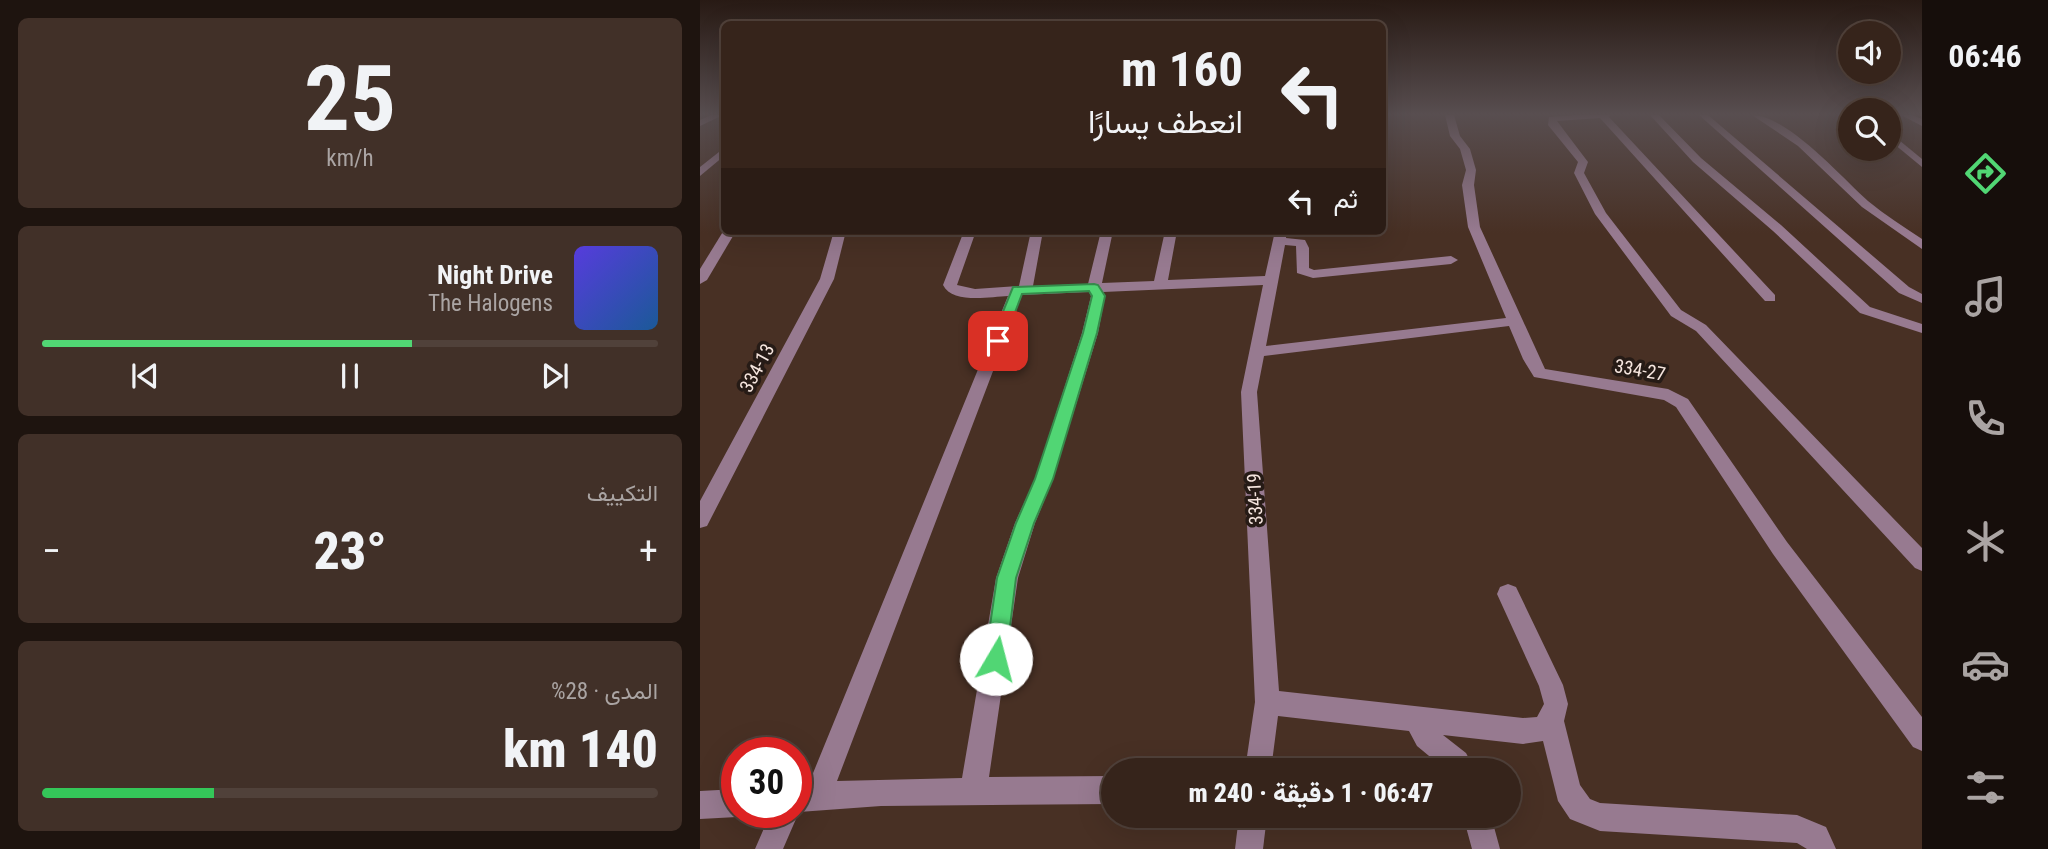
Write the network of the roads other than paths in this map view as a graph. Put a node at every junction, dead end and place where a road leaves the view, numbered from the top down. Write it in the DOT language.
graph roads {
  1 [pos="720,155"];
  2 [pos="1467,155"];
  3 [pos="1577,155"];
  4 [pos="1640,155"];
  5 [pos="1692,155"];
  6 [pos="1749,155"];
  7 [pos="1813,155"];
  8 [pos="700,173"];
  9 [pos="728,235"];
  10 [pos="839,235"];
  11 [pos="969,235"];
  12 [pos="1036,235"];
  13 [pos="1106,235"];
  14 [pos="1170,235"];
  15 [pos="1281,236"];
  16 [pos="1922,245"];
  17 [pos="1451,260"];
  18 [pos="700,280"];
  19 [pos="1273,280"];
  20 [pos="1160,285"];
  21 [pos="1094,288"];
  22 [pos="1021,290"];
  23 [pos="1770,298"];
  24 [pos="1922,299"];
  25 [pos="1515,321"];
  26 [pos="1922,329"];
  27 [pos="1257,352"];
  28 [pos="700,520"];
  29 [pos="1922,562"];
  30 [pos="1507,594"];
  31 [pos="1266,702"];
  32 [pos="1418,719"];
  33 [pos="1551,721"];
  34 [pos="1922,738"];
  35 [pos="1259,758"];
  36 [pos="1453,758"];
  37 [pos="812,786"];
  38 [pos="1101,790"];
  39 [pos="973,791"];
  40 [pos="812,798"];
  41 [pos="721,804"];
  42 [pos="700,806"];
  43 [pos="778,828"];
  44 [pos="1251,828"];
  45 [pos="1481,828"];
  46 [pos="769,849"];
  47 [pos="1249,849"];
  48 [pos="1486,849"];
  49 [pos="1822,849"];
  1 -- 8 [label="street"];
  2 -- 25 [label="street, 334-27"];
  3 -- 29 [label="street"];
  4 -- 23 [label="street"];
  5 -- 26 [label="street"];
  6 -- 24 [label="street"];
  7 -- 16 [label="street"];
  9 -- 18 [label="street"];
  10 -- 28 [label="street, 334-13"];
  11 -- 22 [label="street"];
  12 -- 22 [label="street"];
  13 -- 21 [label="street"];
  14 -- 20 [label="street"];
  15 -- 17 [label="street"];
  15 -- 19 [label="street, 334-19"];
  19 -- 20 [label="street"];
  19 -- 27 [label="street, 334-19"];
  20 -- 21 [label="street"];
  21 -- 22 [label="street"];
  21 -- 39 [label="street"];
  22 -- 37 [label="street"];
  25 -- 27 [label="street"];
  25 -- 34 [label="street, 334-27"];
  27 -- 31 [label="street, 334-19"];
  30 -- 33 [label="street"];
  31 -- 32 [label="street"];
  31 -- 35 [label="street, 334-19"];
  32 -- 33 [label="street"];
  32 -- 36 [label="street"];
  33 -- 49 [label="street"];
  38 -- 39 [label="street"];
  39 -- 40 [label="street"];
  41 -- 42 [label="street"];
  43 -- 46 [label="street"];
  44 -- 47 [label="street"];
  45 -- 48 [label="street"];
}
